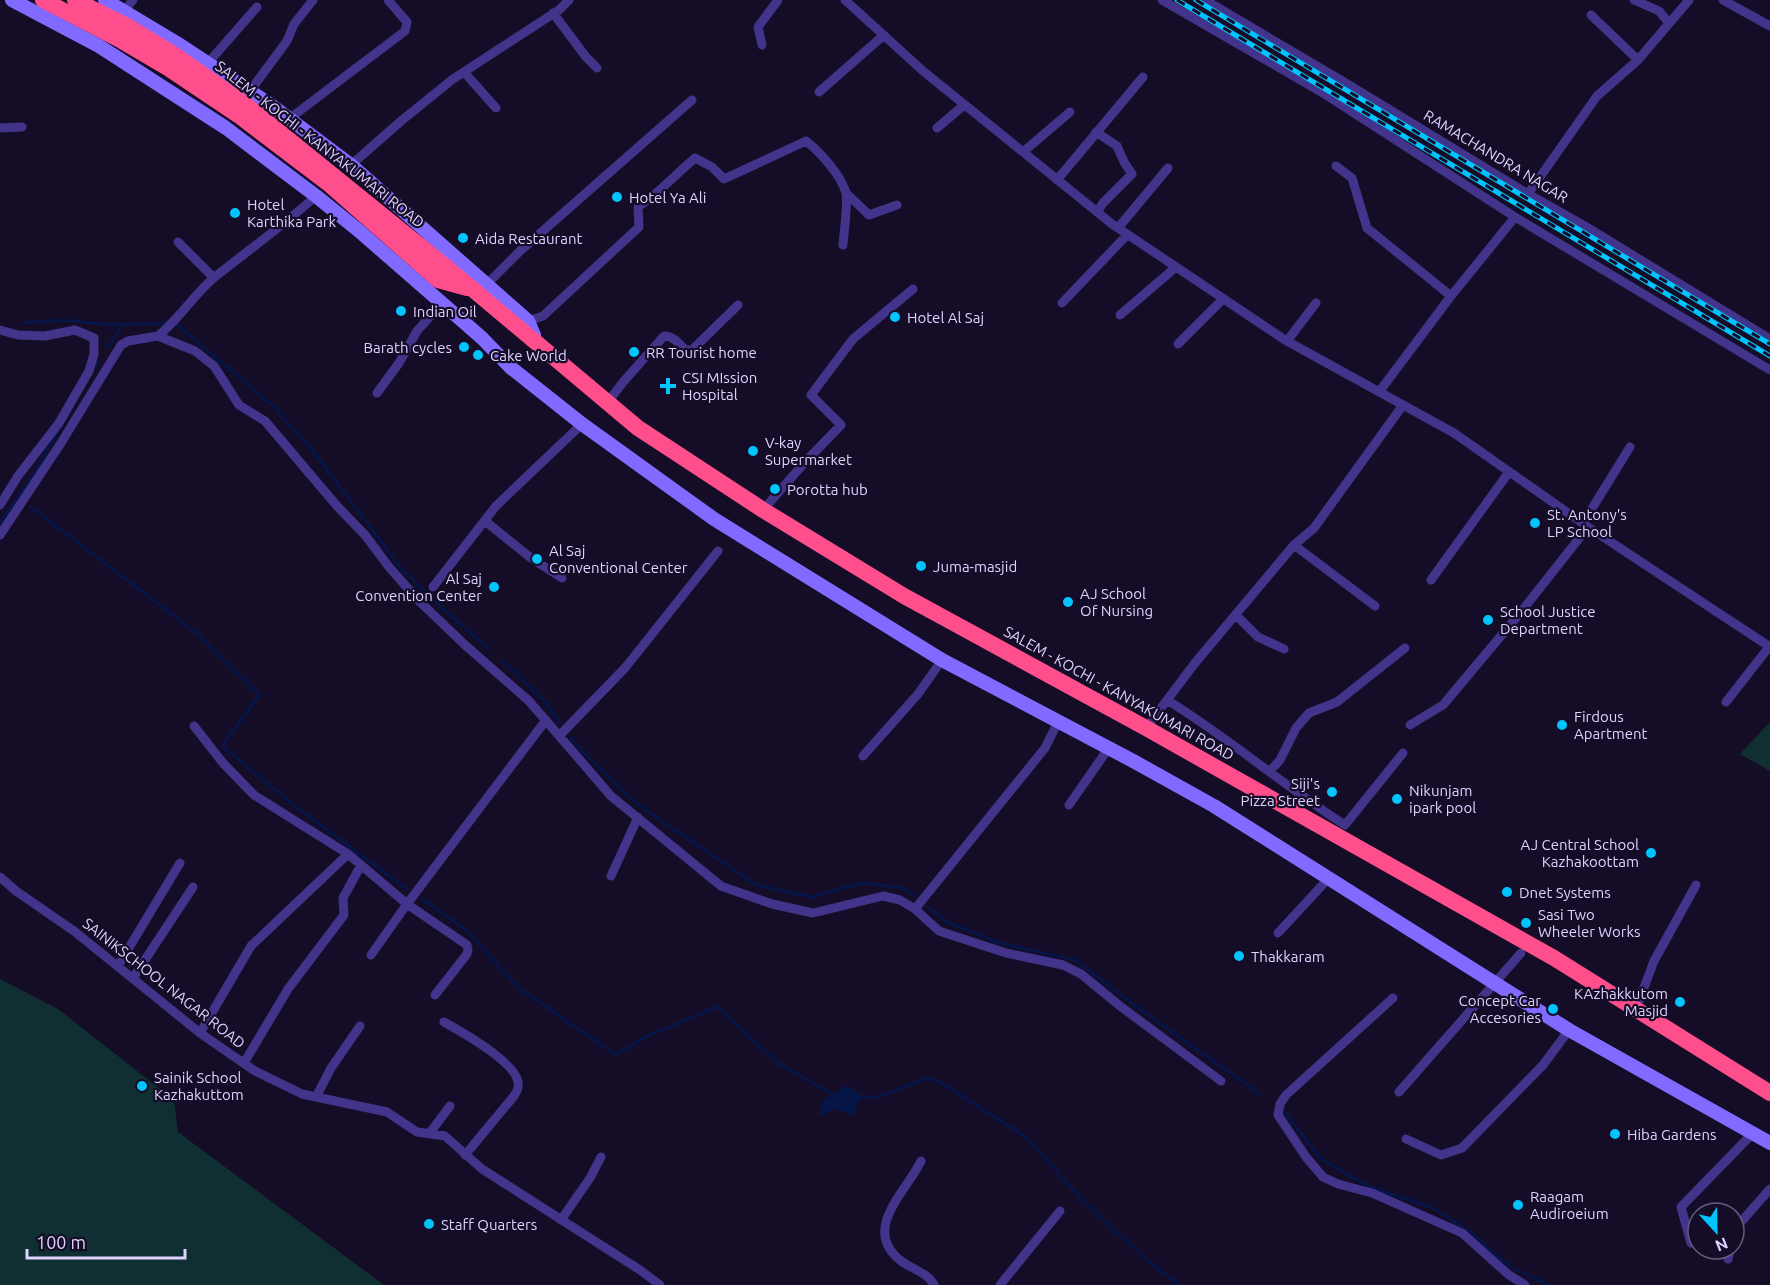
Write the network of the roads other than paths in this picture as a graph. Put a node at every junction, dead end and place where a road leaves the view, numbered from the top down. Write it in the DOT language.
graph roads {
  1 [pos="12,0"];
  2 [pos="43,0"];
  3 [pos="75,0"];
  4 [pos="105,0"];
  5 [pos="313,0"];
  6 [pos="388,0"];
  7 [pos="569,0"];
  8 [pos="778,0"];
  9 [pos="846,0"];
  10 [pos="1162,0"];
  11 [pos="1205,0"];
  12 [pos="1634,0"];
  13 [pos="1689,0"];
  14 [pos="1723,0"];
  15 [pos="129,5"];
  16 [pos="257,7"];
  17 [pos="553,13"];
  18 [pos="1592,15"];
  19 [pos="1670,24"];
  20 [pos="1770,26"];
  21 [pos="884,35"];
  22 [pos="762,45"];
  23 [pos="1638,60"];
  24 [pos="208,63"];
  25 [pos="597,69"];
  26 [pos="464,72"];
  27 [pos="1143,77"];
  28 [pos="250,91"];
  29 [pos="819,92"];
  30 [pos="692,100"];
  31 [pos="964,105"];
  32 [pos="496,108"];
  33 [pos="1070,112"];
  34 [pos="289,119"];
  35 [pos="22,127"];
  36 [pos="0,128"];
  37 [pos="936,128"];
  38 [pos="1096,132"];
  39 [pos="1023,153"];
  40 [pos="351,165"];
  41 [pos="1336,166"];
  42 [pos="1168,168"];
  43 [pos="1057,180"];
  44 [pos="846,193"];
  45 [pos="1527,194"];
  46 [pos="316,196"];
  47 [pos="897,205"];
  48 [pos="1097,212"];
  49 [pos="1515,217"];
  50 [pos="1118,228"];
  51 [pos="1127,235"];
  52 [pos="178,242"];
  53 [pos="843,245"];
  54 [pos="1176,267"];
  55 [pos="214,278"];
  56 [pos="481,287"];
  57 [pos="913,289"];
  58 [pos="1451,296"];
  59 [pos="1223,298"];
  60 [pos="1062,303"];
  61 [pos="1316,303"];
  62 [pos="441,304"];
  63 [pos="738,305"];
  64 [pos="1120,315"];
  65 [pos="528,321"];
  66 [pos="0,330"];
  67 [pos="158,336"];
  68 [pos="1770,339"];
  69 [pos="1287,341"];
  70 [pos="535,342"];
  71 [pos="1178,344"];
  72 [pos="1770,370"];
  73 [pos="1379,392"];
  74 [pos="377,393"];
  75 [pos="607,403"];
  76 [pos="1403,405"];
  77 [pos="582,424"];
  78 [pos="1630,447"];
  79 [pos="1509,472"];
  80 [pos="0,505"];
  81 [pos="763,510"];
  82 [pos="485,521"];
  83 [pos="1585,525"];
  84 [pos="0,535"];
  85 [pos="1294,545"];
  86 [pos="718,551"];
  87 [pos="562,578"];
  88 [pos="1431,580"];
  89 [pos="433,587"];
  90 [pos="1375,606"];
  91 [pos="1236,615"];
  92 [pos="1770,647"];
  93 [pos="1405,648"];
  94 [pos="1284,649"];
  95 [pos="942,660"];
  96 [pos="1167,700"];
  97 [pos="1726,702"];
  98 [pos="546,720"];
  99 [pos="1058,722"];
  100 [pos="1410,725"];
  101 [pos="194,726"];
  102 [pos="1146,728"];
  103 [pos="560,736"];
  104 [pos="1108,749"];
  105 [pos="1403,753"];
  106 [pos="863,756"];
  107 [pos="1270,771"];
  108 [pos="1069,805"];
  109 [pos="638,818"];
  110 [pos="348,854"];
  111 [pos="180,863"];
  112 [pos="361,865"];
  113 [pos="611,876"];
  114 [pos="0,877"];
  115 [pos="1328,879"];
  116 [pos="1696,885"];
  117 [pos="193,887"];
  118 [pos="407,904"];
  119 [pos="915,909"];
  120 [pos="1278,933"];
  121 [pos="1521,953"];
  122 [pos="371,955"];
  123 [pos="118,966"];
  124 [pos="133,978"];
  125 [pos="1494,983"];
  126 [pos="435,995"];
  127 [pos="1393,998"];
  128 [pos="1636,1009"];
  129 [pos="444,1022"];
  130 [pos="360,1026"];
  131 [pos="1569,1030"];
  132 [pos="200,1033"];
  133 [pos="244,1063"];
  134 [pos="1221,1081"];
  135 [pos="1399,1092"];
  136 [pos="1770,1093"];
  137 [pos="316,1097"];
  138 [pos="450,1106"];
  139 [pos="1753,1133"];
  140 [pos="429,1134"];
  141 [pos="1406,1139"];
  142 [pos="1770,1143"];
  143 [pos="465,1155"];
  144 [pos="601,1156"];
  145 [pos="921,1161"];
  146 [pos="1770,1189"];
  147 [pos="1687,1201"];
  148 [pos="1686,1202"];
  149 [pos="1060,1211"];
  150 [pos="1746,1216"];
  151 [pos="561,1220"];
  152 [pos="1686,1225"];
  153 [pos="660,1285"];
  154 [pos="934,1285"];
  155 [pos="1000,1285"];
  156 [pos="1525,1285"];
  1 -- 46 [label="street"];
  2 -- 56 [label="highway, SALEM - KOCHI - KANYAKUMARI ROAD"];
  3 -- 56 [label="highway, SALEM - KOCHI - KANYAKUMARI ROAD"];
  4 -- 15 [label="street"];
  5 -- 28 [label="street"];
  6 -- 34 [label="street"];
  7 -- 17 [label="street"];
  8 -- 22 [label="street"];
  9 -- 21 [label="street"];
  10 -- 49 [label="street"];
  11 -- 45 [label="street, RAMACHANDRA NAGAR"];
  12 -- 19 [label="street"];
  13 -- 19 [label="street"];
  14 -- 20 [label="street"];
  15 -- 24 [label="street"];
  16 -- 24 [label="street"];
  17 -- 25 [label="street"];
  17 -- 26 [label="street"];
  18 -- 23 [label="street"];
  19 -- 23 [label="street"];
  21 -- 29 [label="street"];
  21 -- 31 [label="street"];
  23 -- 45 [label="street"];
  24 -- 28 [label="street"];
  26 -- 32 [label="street"];
  26 -- 40 [label="street"];
  27 -- 38 [label="street"];
  28 -- 34 [label="street"];
  30 -- 56 [label="street"];
  31 -- 37 [label="street"];
  31 -- 39 [label="street"];
  33 -- 39 [label="street"];
  34 -- 40 [label="street"];
  35 -- 36 [label="street"];
  38 -- 43 [label="street"];
  38 -- 48 [label="street"];
  39 -- 43 [label="street"];
  40 -- 56 [label="street"];
  41 -- 58 [label="street"];
  42 -- 50 [label="street"];
  43 -- 48 [label="street"];
  44 -- 47 [label="street"];
  44 -- 53 [label="street"];
  44 -- 65 [label="street"];
  45 -- 68 [label="street, RAMACHANDRA NAGAR"];
  46 -- 55 [label="street"];
  46 -- 62 [label="street"];
  48 -- 50 [label="street"];
  49 -- 58 [label="street"];
  49 -- 72 [label="street"];
  50 -- 51 [label="street"];
  51 -- 54 [label="street"];
  51 -- 60 [label="street"];
  52 -- 55 [label="street"];
  54 -- 59 [label="street"];
  54 -- 64 [label="street"];
  55 -- 67 [label="street"];
  56 -- 65 [label="street"];
  56 -- 70 [label="highway, SALEM - KOCHI - KANYAKUMARI ROAD"];
  57 -- 81 [label="street"];
  58 -- 73 [label="street"];
  59 -- 69 [label="street"];
  59 -- 71 [label="street"];
  61 -- 69 [label="street"];
  62 -- 74 [label="street"];
  62 -- 77 [label="street"];
  63 -- 75 [label="street"];
  65 -- 70 [label="street"];
  66 -- 80 [label="street"];
  67 -- 84 [label="street"];
  67 -- 98 [label="street"];
  69 -- 73 [label="street"];
  70 -- 75 [label="highway, SALEM - KOCHI - KANYAKUMARI ROAD"];
  73 -- 76 [label="street"];
  75 -- 81 [label="highway, SALEM - KOCHI - KANYAKUMARI ROAD"];
  76 -- 79 [label="street"];
  76 -- 85 [label="street"];
  77 -- 82 [label="street"];
  77 -- 95 [label="street"];
  78 -- 83 [label="street"];
  79 -- 83 [label="street"];
  79 -- 88 [label="street"];
  81 -- 102 [label="highway, SALEM - KOCHI - KANYAKUMARI ROAD"];
  82 -- 87 [label="street"];
  82 -- 89 [label="street"];
  83 -- 92 [label="street"];
  83 -- 100 [label="street"];
  85 -- 90 [label="street"];
  85 -- 91 [label="street"];
  86 -- 103 [label="street"];
  91 -- 94 [label="street"];
  91 -- 96 [label="street"];
  92 -- 97 [label="street"];
  93 -- 107 [label="street"];
  95 -- 99 [label="street"];
  95 -- 106 [label="street"];
  96 -- 102 [label="street"];
  96 -- 107 [label="street"];
  98 -- 103 [label="street"];
  98 -- 118 [label="street"];
  99 -- 104 [label="street"];
  99 -- 119 [label="street"];
  101 -- 110 [label="street"];
  102 -- 128 [label="highway, SALEM - KOCHI - KANYAKUMARI ROAD"];
  103 -- 109 [label="street"];
  104 -- 108 [label="street"];
  104 -- 115 [label="street"];
  105 -- 107 [label="street"];
  109 -- 113 [label="street"];
  109 -- 119 [label="street"];
  110 -- 112 [label="street"];
  110 -- 132 [label="street"];
  111 -- 123 [label="street"];
  112 -- 118 [label="street"];
  112 -- 133 [label="street"];
  114 -- 123 [label="street, SAINIKSCHOOL NAGAR ROAD"];
  115 -- 120 [label="street"];
  115 -- 125 [label="street"];
  116 -- 128 [label="street"];
  117 -- 124 [label="street"];
  118 -- 122 [label="street"];
  118 -- 126 [label="street"];
  119 -- 134 [label="street"];
  121 -- 125 [label="street"];
  123 -- 124 [label="street, SAINIKSCHOOL NAGAR ROAD"];
  124 -- 132 [label="street, SAINIKSCHOOL NAGAR ROAD"];
  125 -- 131 [label="street"];
  125 -- 135 [label="street"];
  127 -- 156 [label="street"];
  128 -- 136 [label="highway, SALEM - KOCHI - KANYAKUMARI ROAD"];
  129 -- 143 [label="street"];
  130 -- 137 [label="street"];
  131 -- 139 [label="street"];
  131 -- 141 [label="street"];
  132 -- 133 [label="street, SAINIKSCHOOL NAGAR ROAD"];
  133 -- 137 [label="street, SAINIKSCHOOL NAGAR ROAD"];
  137 -- 140 [label="street, SAINIKSCHOOL NAGAR ROAD"];
  138 -- 140 [label="street"];
  139 -- 142 [label="street"];
  139 -- 147 [label="street"];
  140 -- 143 [label="street, SAINIKSCHOOL NAGAR ROAD"];
  143 -- 151 [label="street, SAINIKSCHOOL NAGAR ROAD"];
  144 -- 151 [label="street"];
  145 -- 154 [label="street"];
  146 -- 150 [label="street"];
  148 -- 152 [label="street"];
  149 -- 155 [label="street"];
  151 -- 153 [label="street, SAINIKSCHOOL NAGAR ROAD"];
}
